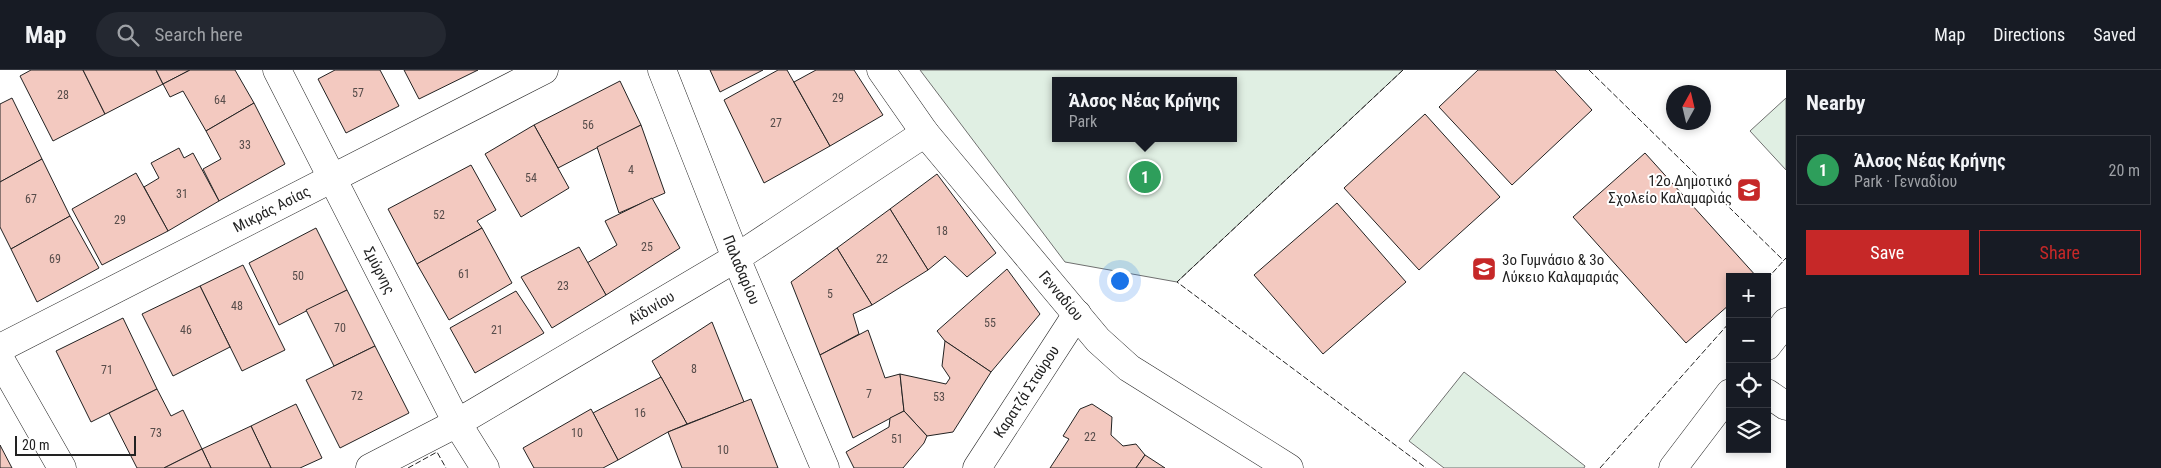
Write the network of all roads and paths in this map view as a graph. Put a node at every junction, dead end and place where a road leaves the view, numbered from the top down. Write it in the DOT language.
graph roads {
  1 [pos="277,70"];
  2 [pos="544,70"];
  3 [pos="662,70"];
  4 [pos="881,70"];
  5 [pos="925,133"];
  6 [pos="332,177"];
  7 [pos="736,258"];
  8 [pos="1077,314"];
  9 [pos="1786,322"];
  10 [pos="1771,341"];
  11 [pos="0,348"];
  12 [pos="0,359"];
  13 [pos="1771,397"];
  14 [pos="1726,399"];
  15 [pos="1786,406"];
  16 [pos="457,422"];
  17 [pos="62,468"];
  18 [pos="370,468"];
  19 [pos="485,468"];
  20 [pos="826,468"];
  21 [pos="977,468"];
  22 [pos="1289,468"];
  23 [pos="1673,468"];
  1 -- 6 [label="street, Σμύρνης"];
  2 -- 6 [label="street, Μικράς Ασίας"];
  3 -- 7 [label="street, Παλαδαρίου"];
  4 -- 5 [label="street, Γενναδίου"];
  5 -- 7 [label="street, Αϊδινίου"];
  5 -- 8 [label="street, Γενναδίου"];
  6 -- 11 [label="street, Μικράς Ασίας"];
  6 -- 16 [label="street, Σμύρνης"];
  7 -- 16 [label="street, Αϊδινίου"];
  7 -- 20 [label="street, Παλαδαρίου"];
  8 -- 21 [label="street, Καρατζά Σταύρου"];
  8 -- 22 [label="street, Γενναδίου"];
  9 -- 10 [label="street"];
  12 -- 17 [label="street"];
  13 -- 15 [label="street"];
  14 -- 23 [label="street"];
  16 -- 18 [label="street, Αϊδινίου"];
  16 -- 19 [label="street, Σμύρνης"];
}
